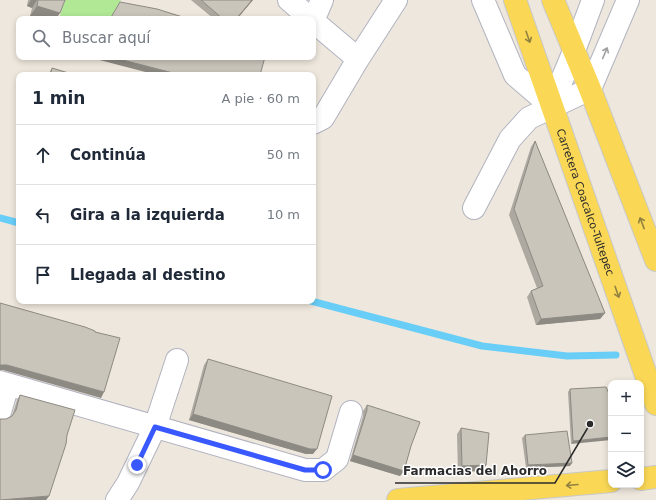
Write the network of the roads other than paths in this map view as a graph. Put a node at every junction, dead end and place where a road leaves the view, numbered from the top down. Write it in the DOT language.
graph roads {
  1 [pos="289,0"];
  2 [pos="322,0"];
  3 [pos="396,0"];
  4 [pos="483,0"];
  5 [pos="515,0"];
  6 [pos="553,0"];
  7 [pos="593,0"];
  8 [pos="628,0"];
  9 [pos="307,16"];
  10 [pos="314,16"];
  11 [pos="316,23"];
  12 [pos="574,51"];
  13 [pos="358,59"];
  14 [pos="590,89"];
  15 [pos="552,106"];
  16 [pos="316,122"];
  17 [pos="474,208"];
  18 [pos="656,260"];
  19 [pos="177,360"];
  20 [pos="4,383"];
  21 [pos="656,404"];
  22 [pos="0,412"];
  23 [pos="351,412"];
  24 [pos="155,427"];
  25 [pos="656,477"];
  26 [pos="644,479"];
  27 [pos="608,481"];
  28 [pos="124,494"];
  29 [pos="398,500"];
  1 -- 9 [label="street"];
  2 -- 10 [label="street"];
  3 -- 13 [label="street"];
  4 -- 15 [label="street"];
  5 -- 15 [label="main road, Carretera Coacalco-Tultepec, one-way"];
  6 -- 12 [label="main road"];
  7 -- 12 [label="street"];
  14 -- 8 [label="street, one-way"];
  11 -- 13 [label="street"];
  12 -- 14 [label="main road"];
  12 -- 15 [label="street"];
  13 -- 16 [label="street"];
  14 -- 15 [label="street"];
  18 -- 14 [label="main road, one-way"];
  15 -- 17 [label="street"];
  15 -- 21 [label="main road, Carretera Coacalco-Tultepec, one-way"];
  19 -- 24 [label="street"];
  20 -- 22 [label="street"];
  20 -- 24 [label="street"];
  23 -- 24 [label="street"];
  24 -- 28 [label="street"];
  25 -- 26 [label="main road"];
  27 -- 29 [label="main road, one-way"];
}
